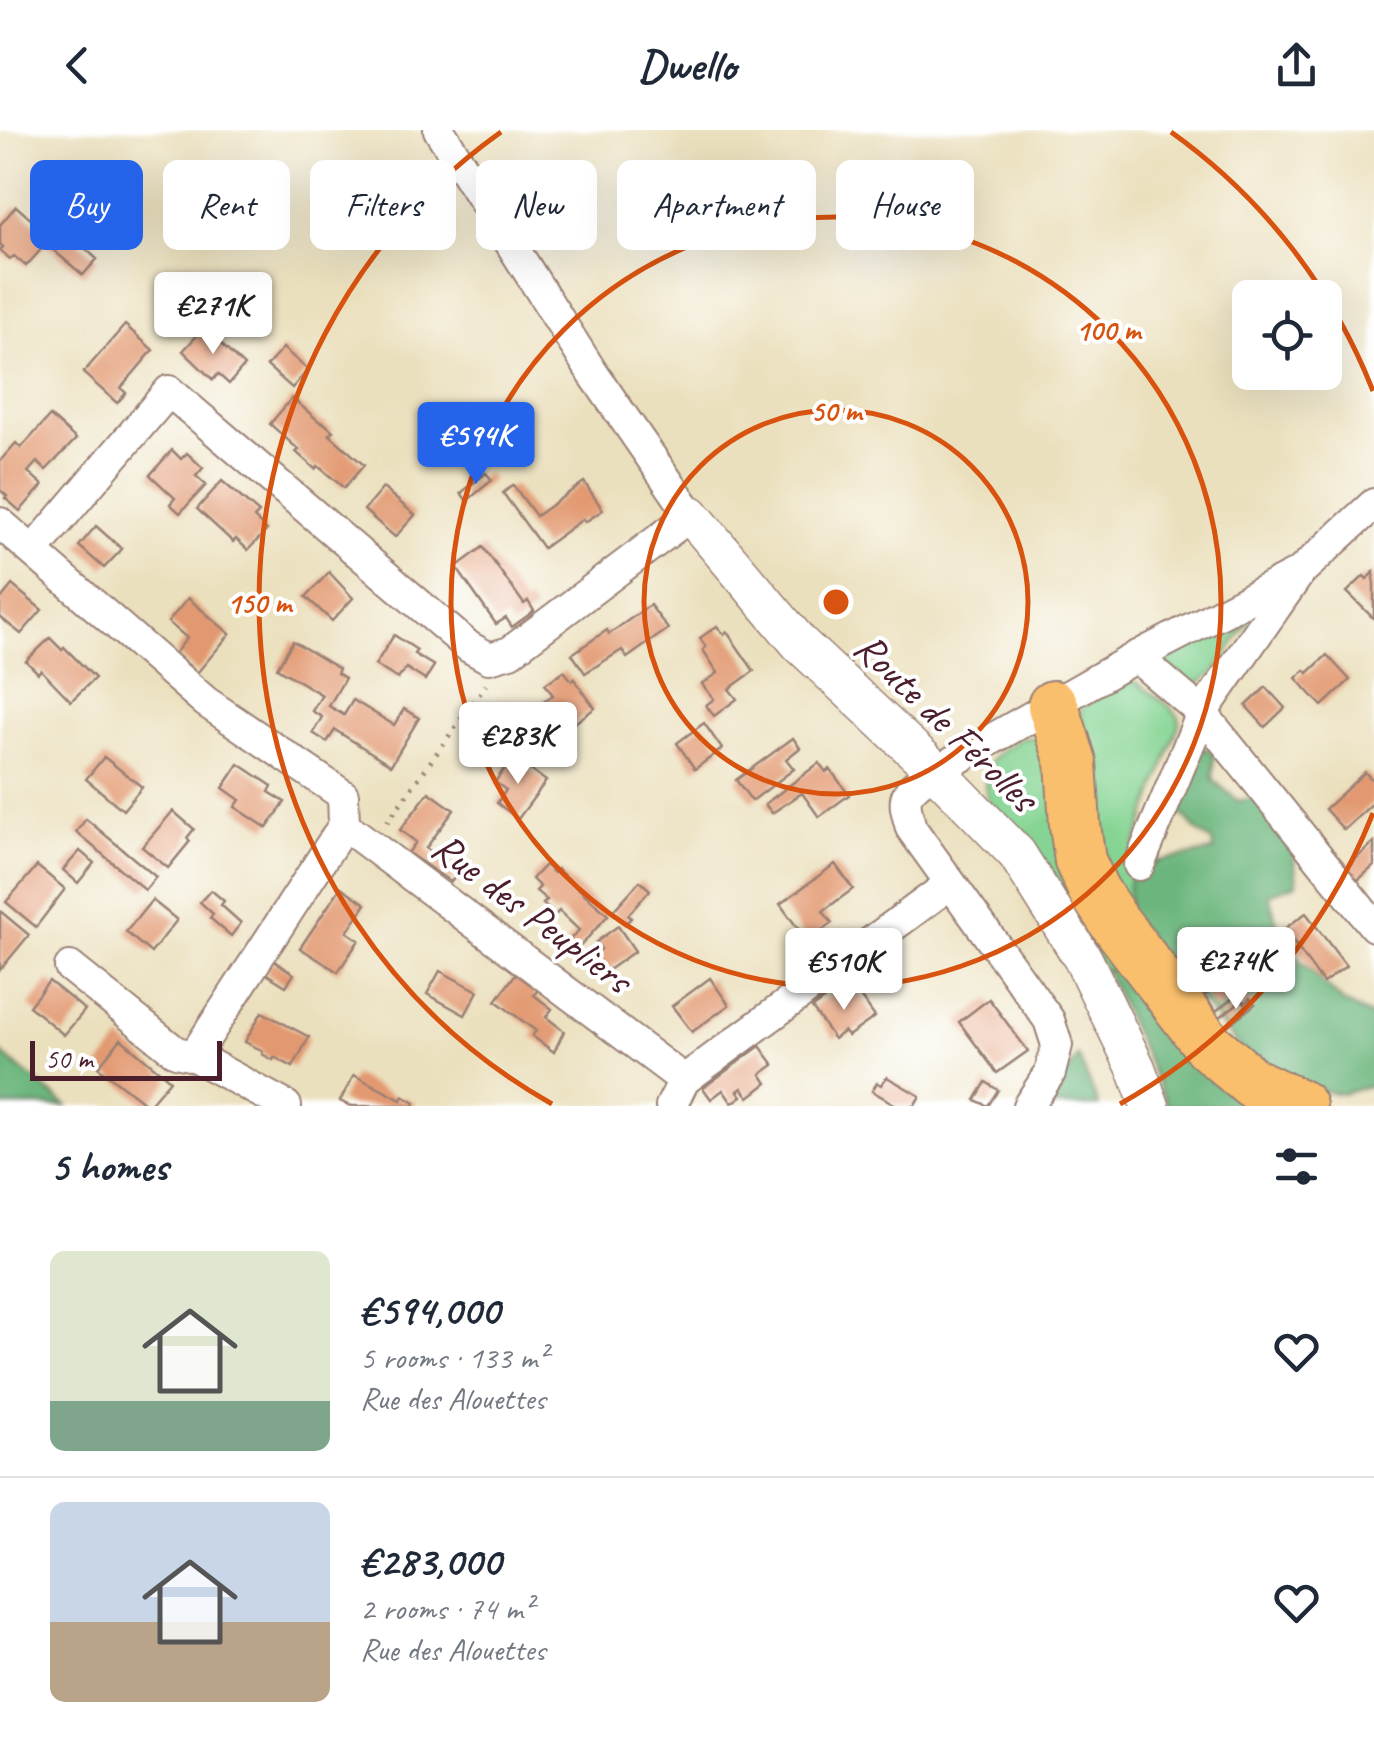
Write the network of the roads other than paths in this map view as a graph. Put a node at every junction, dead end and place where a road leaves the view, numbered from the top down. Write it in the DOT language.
graph roads {
  1 [pos="439,130"];
  2 [pos="1374,504"];
  3 [pos="691,515"];
  4 [pos="0,523"];
  5 [pos="33,550"];
  6 [pos="1300,572"];
  7 [pos="1136,658"];
  8 [pos="1054,706"];
  9 [pos="1202,712"];
  10 [pos="936,771"];
  11 [pos="344,825"];
  12 [pos="1139,865"];
  13 [pos="950,884"];
  14 [pos="1374,926"];
  15 [pos="70,968"];
  16 [pos="194,1056"];
  17 [pos="677,1093"];
  18 [pos="286,1106"];
  19 [pos="1028,1106"];
  20 [pos="1150,1106"];
  21 [pos="1301,1106"];
  1 -- 3 [label="street, Route de Férolles"];
  2 -- 6 [label="street"];
  3 -- 5 [label="street"];
  3 -- 10 [label="street, Route de Férolles"];
  4 -- 5 [label="street, Rue des Peupliers"];
  5 -- 11 [label="street, Rue des Peupliers"];
  6 -- 7 [label="street"];
  6 -- 9 [label="street"];
  7 -- 8 [label="street"];
  7 -- 9 [label="street"];
  8 -- 10 [label="street"];
  8 -- 21 [label="highway"];
  9 -- 12 [label="street"];
  9 -- 14 [label="street"];
  10 -- 13 [label="street"];
  10 -- 20 [label="street, Route de Férolles"];
  11 -- 16 [label="street"];
  11 -- 17 [label="street, Rue des Peupliers"];
  13 -- 17 [label="street, Rue des Peupliers"];
  13 -- 19 [label="street"];
  15 -- 16 [label="street"];
  16 -- 18 [label="street"];
}
